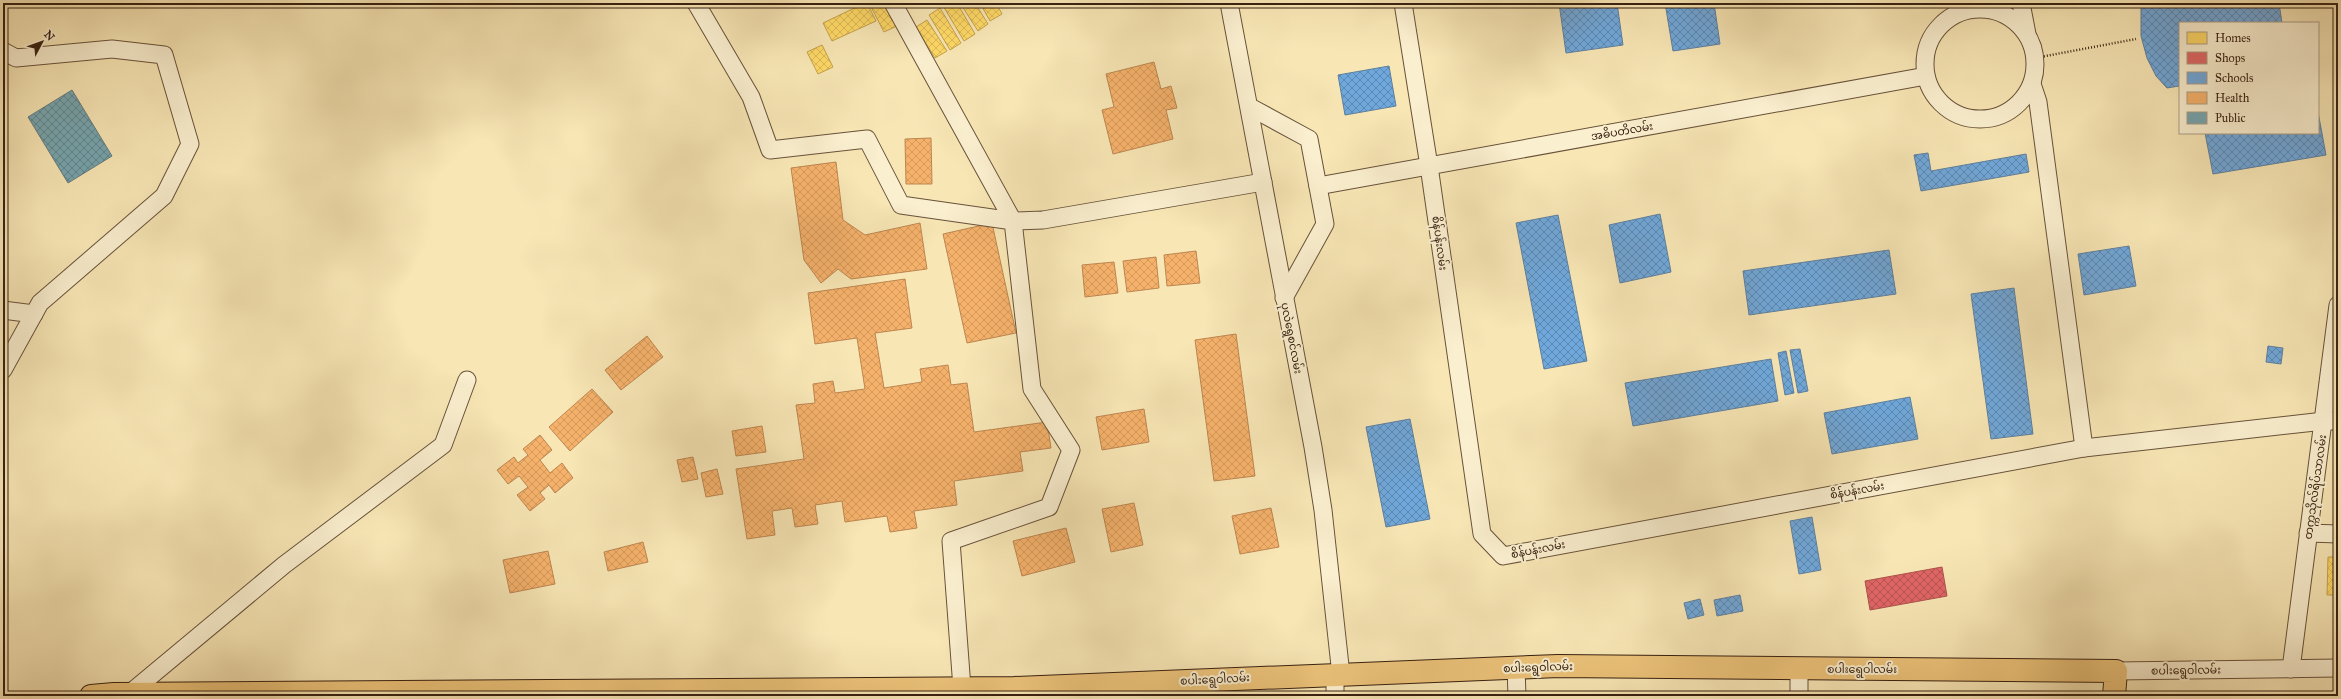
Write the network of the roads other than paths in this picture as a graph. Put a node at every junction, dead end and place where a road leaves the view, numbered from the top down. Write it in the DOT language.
graph roads {
  1 [pos="696,3"];
  2 [pos="893,3"];
  3 [pos="1230,3"];
  4 [pos="1402,3"];
  5 [pos="2021,3"];
  6 [pos="2027,34"];
  7 [pos="3,51"];
  8 [pos="1926,76"];
  9 [pos="2032,84"];
  10 [pos="1250,107"];
  11 [pos="1429,166"];
  12 [pos="1263,182"];
  13 [pos="1318,186"];
  14 [pos="1013,221"];
  15 [pos="1284,298"];
  16 [pos="2338,308"];
  17 [pos="3,310"];
  18 [pos="34,314"];
  19 [pos="3,370"];
  20 [pos="467,380"];
  21 [pos="2331,421"];
  22 [pos="2084,448"];
  23 [pos="2308,533"];
  24 [pos="2338,534"];
  25 [pos="1516,668"];
  26 [pos="1799,668"];
  27 [pos="2338,668"];
  28 [pos="2291,669"];
  29 [pos="2116,671"];
  30 [pos="1338,674"];
  31 [pos="962,688"];
  32 [pos="1096,690"];
  33 [pos="1013,692"];
  34 [pos="648,693"];
  35 [pos="129,694"];
  36 [pos="438,694"];
  37 [pos="92,696"];
  38 [pos="1335,696"];
  39 [pos="1517,696"];
  40 [pos="1800,696"];
  41 [pos="2114,696"];
  1 -- 14 [label="street"];
  2 -- 14 [label="street"];
  3 -- 10 [label="street, ပုလဲရွေစင်လမ်း"];
  4 -- 11 [label="street, စိန်ပန်းလမ်း"];
  5 -- 6 [label="street"];
  6 -- 8 [label="street"];
  6 -- 9 [label="street"];
  7 -- 18 [label="street"];
  8 -- 9 [label="street"];
  8 -- 11 [label="street, အဓိပတိလမ်း"];
  9 -- 22 [label="street"];
  10 -- 12 [label="street, ပုလဲရွေစင်လမ်း"];
  10 -- 13 [label="street"];
  11 -- 13 [label="street, အဓိပတိလမ်း"];
  11 -- 22 [label="street, စိန်ပန်းလမ်း"];
  12 -- 14 [label="street"];
  12 -- 15 [label="street, ပုလဲရွေစင်လမ်း"];
  13 -- 15 [label="street"];
  14 -- 31 [label="street"];
  15 -- 30 [label="street, ပုလဲရွေစင်လမ်း"];
  16 -- 21 [label="street, တက္ကသိုလ်ရိပ်သာလမ်း"];
  17 -- 18 [label="street"];
  18 -- 19 [label="street"];
  20 -- 35 [label="street"];
  21 -- 22 [label="street"];
  21 -- 23 [label="street, တက္ကသိုလ်ရိပ်သာလမ်း"];
  23 -- 24 [label="street"];
  23 -- 28 [label="street, တက္ကသိုလ်ရိပ်သာလမ်း"];
  25 -- 26 [label="main road, စပါးရွေဝါလမ်း"];
  25 -- 30 [label="main road, စပါးရွေဝါလမ်း"];
  25 -- 39 [label="street"];
  26 -- 29 [label="main road, စပါးရွေဝါလမ်း"];
  26 -- 40 [label="street"];
  27 -- 28 [label="street, စပါးရွေဝါလမ်း"];
  28 -- 29 [label="street, စပါးရွေဝါလမ်း"];
  29 -- 41 [label="main road"];
  30 -- 32 [label="main road, စပါးရွေဝါလမ်း"];
  30 -- 38 [label="street, ပုလဲရွေစင်လမ်း"];
  31 -- 33 [label="main road, စပါးရွေဝါလမ်း"];
  31 -- 34 [label="main road, စပါးရွေဝါလမ်း"];
  32 -- 33 [label="main road, စပါးရွေဝါလမ်း"];
  34 -- 36 [label="main road, စပါးရွေဝါလမ်း"];
  35 -- 36 [label="main road, စပါးရွေဝါလမ်း"];
  35 -- 37 [label="main road, စပါးရွေဝါလမ်း"];
}
